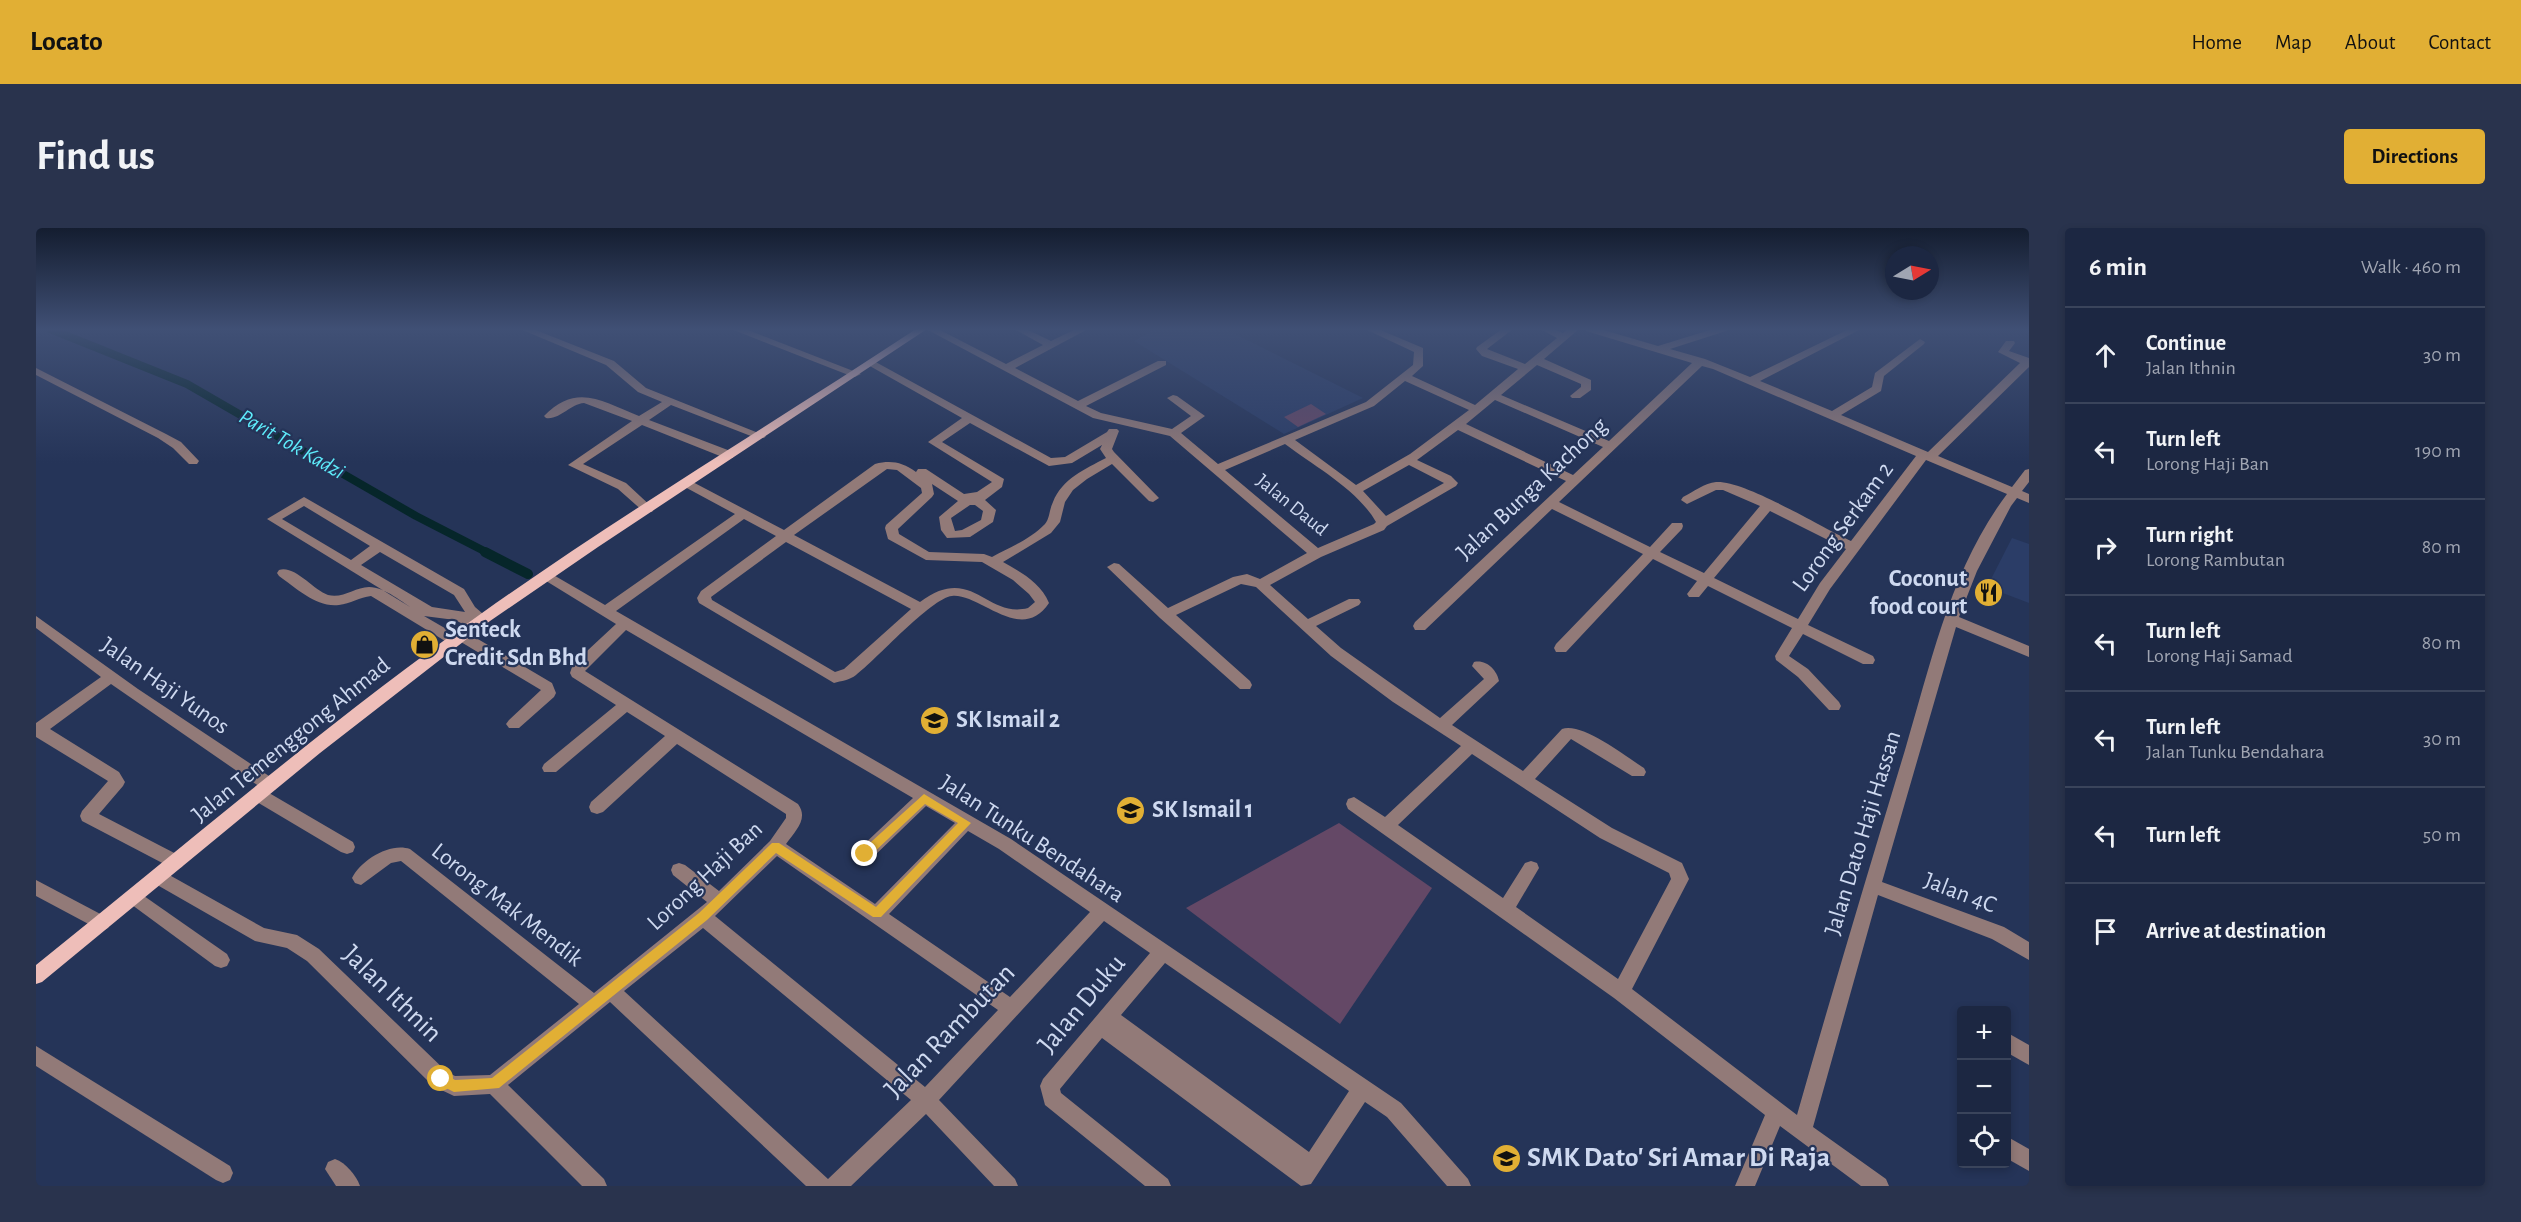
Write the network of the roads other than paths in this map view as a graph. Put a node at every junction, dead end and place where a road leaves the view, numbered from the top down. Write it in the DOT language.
graph roads {
  1 [pos="39,374"];
  2 [pos="622,374"];
  3 [pos="855,374"];
  4 [pos="891,374"];
  5 [pos="1018,374"];
  6 [pos="1141,374"];
  7 [pos="1409,374"];
  8 [pos="1519,374"];
  9 [pos="1568,374"];
  10 [pos="1688,374"];
  11 [pos="1733,374"];
  12 [pos="1766,374"];
  13 [pos="1881,374"];
  14 [pos="2014,374"];
  15 [pos="1405,377"];
  16 [pos="1751,381"];
  17 [pos="1494,396"];
  18 [pos="1575,396"];
  19 [pos="1173,398"];
  20 [pos="669,400"];
  21 [pos="1077,406"];
  22 [pos="1477,410"];
  23 [pos="550,416"];
  24 [pos="1832,416"];
  25 [pos="969,418"];
  26 [pos="641,421"];
  27 [pos="1120,421"];
  28 [pos="1458,425"];
  29 [pos="1174,433"];
  30 [pos="1110,435"];
  31 [pos="760,436"];
  32 [pos="1287,440"];
  33 [pos="1611,446"];
  34 [pos="729,455"];
  35 [pos="1927,456"];
  36 [pos="1113,459"];
  37 [pos="193,461"];
  38 [pos="1410,461"];
  39 [pos="901,467"];
  40 [pos="1218,468"];
  41 [pos="2029,473"];
  42 [pos="1575,481"];
  43 [pos="687,483"];
  44 [pos="1354,491"];
  45 [pos="2013,492"];
  46 [pos="1153,498"];
  47 [pos="2029,499"];
  48 [pos="1687,500"];
  49 [pos="1551,503"];
  50 [pos="1768,505"];
  51 [pos="648,509"];
  52 [pos="743,513"];
  53 [pos="1382,523"];
  54 [pos="1677,526"];
  55 [pos="786,536"];
  56 [pos="379,546"];
  57 [pos="1855,548"];
  58 [pos="1652,552"];
  59 [pos="1316,554"];
  60 [pos="993,562"];
  61 [pos="351,566"];
  62 [pos="1114,567"];
  63 [pos="284,573"];
  64 [pos="545,576"];
  65 [pos="1705,578"];
  66 [pos="1261,584"];
  67 [pos="1694,594"];
  68 [pos="1354,602"];
  69 [pos="921,609"];
  70 [pos="606,611"];
  71 [pos="1165,615"];
  72 [pos="1952,620"];
  73 [pos="36,621"];
  74 [pos="480,622"];
  75 [pos="626,623"];
  76 [pos="1305,626"];
  77 [pos="1420,626"];
  78 [pos="1800,627"];
  79 [pos="458,638"];
  80 [pos="1561,648"];
  81 [pos="2029,652"];
  82 [pos="1868,660"];
  83 [pos="1479,666"];
  84 [pos="111,677"];
  85 [pos="1245,685"];
  86 [pos="626,705"];
  87 [pos="1834,706"];
  88 [pos="514,724"];
  89 [pos="1441,726"];
  90 [pos="38,730"];
  91 [pos="676,736"];
  92 [pos="1471,746"];
  93 [pos="550,768"];
  94 [pos="1638,772"];
  95 [pos="1524,782"];
  96 [pos="264,790"];
  97 [pos="924,798"];
  98 [pos="1354,804"];
  99 [pos="597,807"];
  100 [pos="965,823"];
  101 [pos="1386,826"];
  102 [pos="776,846"];
  103 [pos="347,848"];
  104 [pos="865,854"];
  105 [pos="176,862"];
  106 [pos="1531,868"];
  107 [pos="679,870"];
  108 [pos="158,877"];
  109 [pos="361,878"];
  110 [pos="1871,885"];
  111 [pos="36,887"];
  112 [pos="134,897"];
  113 [pos="719,901"];
  114 [pos="1505,909"];
  115 [pos="1102,911"];
  116 [pos="877,914"];
  117 [pos="703,917"];
  118 [pos="102,923"];
  119 [pos="2029,952"];
  120 [pos="1162,953"];
  121 [pos="221,960"];
  122 [pos="36,976"];
  123 [pos="612,992"];
  124 [pos="1621,992"];
  125 [pos="593,1004"];
  126 [pos="1011,1008"];
  127 [pos="1105,1022"];
  128 [pos="2011,1044"];
  129 [pos="36,1055"];
  130 [pos="2029,1056"];
  131 [pos="494,1084"];
  132 [pos="1362,1089"];
  133 [pos="926,1100"];
  134 [pos="1776,1112"];
  135 [pos="1802,1131"];
  136 [pos="2011,1149"];
  137 [pos="2029,1161"];
  138 [pos="335,1169"];
  139 [pos="223,1173"];
  140 [pos="1304,1177"];
  141 [pos="350,1186"];
  142 [pos="597,1186"];
  143 [pos="821,1186"];
  144 [pos="836,1186"];
  145 [pos="1008,1186"];
  146 [pos="1161,1186"];
  147 [pos="1461,1186"];
  148 [pos="1744,1186"];
  149 [pos="1879,1186"];
  1 -- 37 [label="street"];
  2 -- 20 [label="street"];
  3 -- 31 [label="main road, Jalan Temenggong Ahmad"];
  4 -- 25 [label="street"];
  5 -- 21 [label="street, Jalan Daud"];
  6 -- 21 [label="street"];
  7 -- 15 [label="street"];
  8 -- 17 [label="street"];
  9 -- 18 [label="street"];
  10 -- 33 [label="street, Jalan Bunga Kachong"];
  11 -- 16 [label="street"];
  12 -- 16 [label="street"];
  13 -- 24 [label="street"];
  14 -- 35 [label="street, Lorong Serkam 2"];
  15 -- 22 [label="street"];
  15 -- 32 [label="street"];
  16 -- 24 [label="street"];
  17 -- 22 [label="street"];
  17 -- 33 [label="street"];
  19 -- 29 [label="street"];
  20 -- 26 [label="street"];
  20 -- 31 [label="street"];
  21 -- 27 [label="street, Jalan Daud"];
  22 -- 28 [label="street"];
  23 -- 26 [label="street"];
  24 -- 35 [label="street"];
  25 -- 30 [label="street"];
  25 -- 39 [label="street"];
  26 -- 34 [label="street"];
  26 -- 51 [label="street"];
  27 -- 29 [label="street, Jalan Daud"];
  27 -- 30 [label="street"];
  28 -- 38 [label="street"];
  28 -- 42 [label="street"];
  29 -- 40 [label="street, Jalan Daud"];
  30 -- 36 [label="street"];
  31 -- 34 [label="main road, Jalan Temenggong Ahmad"];
  32 -- 40 [label="street"];
  32 -- 44 [label="street"];
  33 -- 42 [label="street, Jalan Bunga Kachong"];
  34 -- 43 [label="main road, Jalan Temenggong Ahmad"];
  35 -- 45 [label="street"];
  35 -- 57 [label="street, Lorong Serkam 2"];
  36 -- 46 [label="street"];
  36 -- 60 [label="street"];
  38 -- 44 [label="street"];
  38 -- 53 [label="street, Jalan Daud"];
  39 -- 55 [label="street"];
  39 -- 60 [label="street"];
  40 -- 59 [label="street, Jalan Daud"];
  41 -- 45 [label="street, Jalan Dato Haji Hassan"];
  42 -- 49 [label="street, Jalan Bunga Kachong"];
  43 -- 51 [label="main road, Jalan Temenggong Ahmad"];
  43 -- 52 [label="street"];
  44 -- 53 [label="street"];
  45 -- 47 [label="street"];
  45 -- 72 [label="street, Jalan Dato Haji Hassan"];
  48 -- 50 [label="street"];
  49 -- 58 [label="street"];
  49 -- 77 [label="street, Jalan Bunga Kachong"];
  50 -- 57 [label="street"];
  50 -- 65 [label="street"];
  51 -- 64 [label="main road, Jalan Temenggong Ahmad"];
  52 -- 55 [label="street"];
  52 -- 70 [label="street"];
  53 -- 59 [label="street, Jalan Daud"];
  54 -- 58 [label="street"];
  55 -- 69 [label="street"];
  55 -- 69 [label="street"];
  56 -- 61 [label="street"];
  56 -- 61 [label="street"];
  56 -- 74 [label="street"];
  57 -- 78 [label="street, Lorong Serkam 2"];
  58 -- 65 [label="street"];
  58 -- 80 [label="street"];
  59 -- 66 [label="street"];
  60 -- 69 [label="street"];
  61 -- 74 [label="street"];
  62 -- 71 [label="street"];
  63 -- 79 [label="street"];
  64 -- 70 [label="street, Jalan Tunku Bendahara"];
  64 -- 74 [label="main road, Jalan Temenggong Ahmad"];
  65 -- 67 [label="street"];
  65 -- 78 [label="street"];
  66 -- 71 [label="street"];
  66 -- 76 [label="street"];
  68 -- 76 [label="street"];
  70 -- 75 [label="street, Jalan Tunku Bendahara"];
  71 -- 85 [label="street"];
  72 -- 81 [label="street"];
  72 -- 110 [label="street, Jalan Dato Haji Hassan"];
  73 -- 84 [label="street, Jalan Haji Yunos"];
  74 -- 79 [label="main road, Jalan Temenggong Ahmad"];
  75 -- 86 [label="street, Lorong Haji Ban"];
  75 -- 97 [label="street, Jalan Tunku Bendahara"];
  76 -- 89 [label="street"];
  78 -- 82 [label="street"];
  78 -- 87 [label="street, Lorong Serkam 2"];
  79 -- 88 [label="street"];
  79 -- 96 [label="main road, Jalan Temenggong Ahmad"];
  83 -- 89 [label="street"];
  84 -- 90 [label="street"];
  84 -- 96 [label="street, Jalan Haji Yunos"];
  86 -- 91 [label="street, Lorong Haji Ban"];
  86 -- 93 [label="street"];
  89 -- 92 [label="street"];
  90 -- 105 [label="street"];
  91 -- 99 [label="street"];
  91 -- 102 [label="street, Lorong Haji Ban"];
  92 -- 95 [label="street"];
  92 -- 101 [label="street"];
  94 -- 95 [label="street"];
  95 -- 124 [label="street"];
  96 -- 103 [label="street, Jalan Haji Yunos"];
  96 -- 105 [label="main road, Jalan Temenggong Ahmad"];
  97 -- 100 [label="street, Jalan Tunku Bendahara"];
  97 -- 104 [label="street"];
  98 -- 101 [label="street"];
  100 -- 115 [label="street, Jalan Tunku Bendahara"];
  100 -- 116 [label="street"];
  101 -- 114 [label="street"];
  102 -- 113 [label="street, Lorong Haji Ban"];
  102 -- 116 [label="street"];
  105 -- 108 [label="main road, Jalan Temenggong Ahmad"];
  106 -- 114 [label="street"];
  107 -- 113 [label="street"];
  108 -- 112 [label="main road, Jalan Temenggong Ahmad"];
  108 -- 131 [label="street, Jalan Ithnin"];
  109 -- 125 [label="street, Lorong Mak Mendik"];
  110 -- 119 [label="street, Jalan 4C"];
  110 -- 135 [label="street, Jalan Dato Haji Hassan"];
  111 -- 118 [label="street"];
  112 -- 118 [label="main road, Jalan Temenggong Ahmad"];
  112 -- 121 [label="street"];
  113 -- 117 [label="street, Lorong Haji Ban"];
  114 -- 124 [label="street"];
  115 -- 120 [label="street, Jalan Tunku Bendahara"];
  115 -- 126 [label="street, Jalan Rambutan"];
  116 -- 126 [label="street"];
  117 -- 123 [label="street, Lorong Haji Ban"];
  117 -- 133 [label="street"];
  118 -- 122 [label="main road, Jalan Temenggong Ahmad"];
  120 -- 127 [label="street, Jalan Duku"];
  120 -- 132 [label="street, Jalan Tunku Bendahara"];
  123 -- 125 [label="street, Lorong Haji Ban"];
  123 -- 143 [label="street"];
  124 -- 134 [label="street"];
  125 -- 131 [label="street, Lorong Haji Ban"];
  126 -- 133 [label="street, Jalan Rambutan"];
  127 -- 140 [label="street"];
  127 -- 146 [label="street, Jalan Duku"];
  128 -- 130 [label="street"];
  129 -- 139 [label="street"];
  131 -- 142 [label="street"];
  132 -- 140 [label="street"];
  132 -- 147 [label="street, Jalan Tunku Bendahara"];
  133 -- 144 [label="street, Jalan Rambutan"];
  133 -- 145 [label="street"];
  134 -- 135 [label="street"];
  134 -- 148 [label="street"];
  135 -- 149 [label="street"];
  136 -- 137 [label="street"];
  138 -- 141 [label="street"];
}
